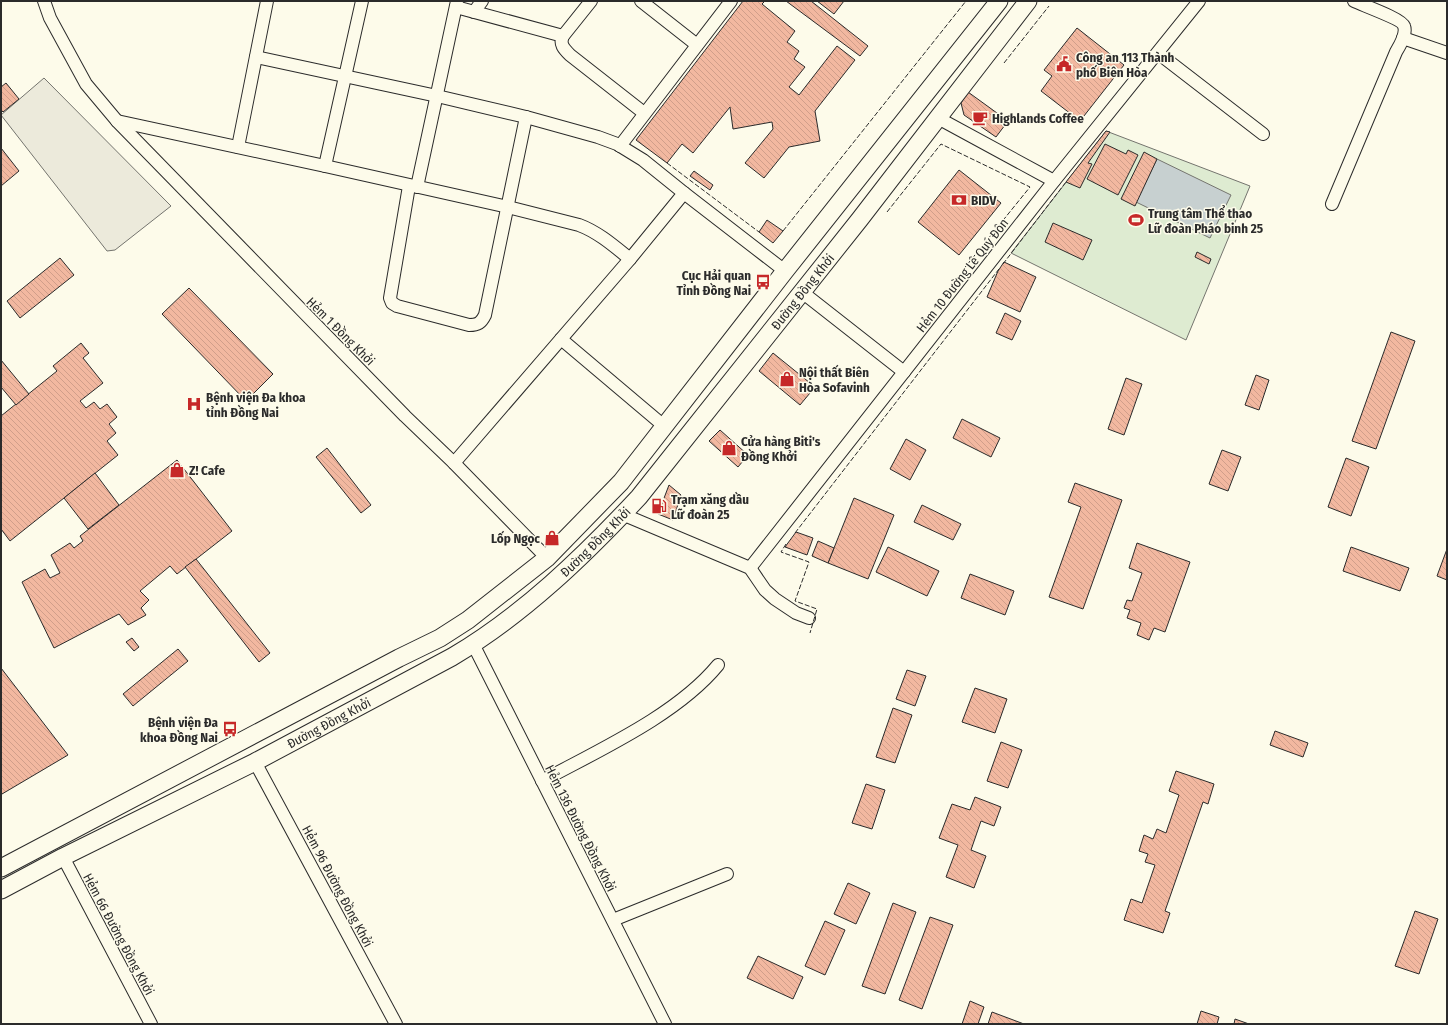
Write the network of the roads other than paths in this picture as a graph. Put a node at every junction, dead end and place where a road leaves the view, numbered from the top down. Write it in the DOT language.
graph roads {
  1 [pos="44,1"];
  2 [pos="262,1"];
  3 [pos="267,1"];
  4 [pos="362,1"];
  5 [pos="482,1"];
  6 [pos="591,1"];
  7 [pos="641,1"];
  8 [pos="731,1"];
  9 [pos="999,1"];
  10 [pos="1028,1"];
  11 [pos="1199,1"];
  12 [pos="1354,1"];
  13 [pos="456,4"];
  14 [pos="474,12"];
  15 [pos="264,19"];
  16 [pos="564,36"];
  17 [pos="1403,38"];
  18 [pos="697,45"];
  19 [pos="1158,53"];
  20 [pos="1447,53"];
  21 [pos="256,57"];
  22 [pos="346,76"];
  23 [pos="437,96"];
  24 [pos="644,113"];
  25 [pos="526,117"];
  26 [pos="938,118"];
  27 [pos="117,121"];
  28 [pos="1263,134"];
  29 [pos="620,146"];
  30 [pos="238,147"];
  31 [pos="325,166"];
  32 [pos="1054,181"];
  33 [pos="413,186"];
  34 [pos="684,193"];
  35 [pos="846,194"];
  36 [pos="1332,204"];
  37 [pos="508,207"];
  38 [pos="867,209"];
  39 [pos="630,259"];
  40 [pos="785,271"];
  41 [pos="802,292"];
  42 [pos="561,339"];
  43 [pos="904,372"];
  44 [pos="664,426"];
  45 [pos="454,463"];
  46 [pos="604,500"];
  47 [pos="622,514"];
  48 [pos="547,558"];
  49 [pos="750,568"];
  50 [pos="809,618"];
  51 [pos="473,644"];
  52 [pos="718,664"];
  53 [pos="255,762"];
  54 [pos="542,781"];
  55 [pos="56,839"];
  56 [pos="63,857"];
  57 [pos="1,868"];
  58 [pos="727,874"];
  59 [pos="1,890"];
  60 [pos="612,920"];
  61 [pos="661,1023"];
  62 [pos="151,1024"];
  63 [pos="396,1024"];
  1 -- 27 [label="street, Hẻm 1 Đồng Khởi"];
  2 -- 15 [label="street"];
  3 -- 15 [label="street"];
  4 -- 22 [label="street"];
  5 -- 14 [label="street"];
  6 -- 16 [label="street"];
  7 -- 18 [label="street"];
  8 -- 18 [label="street"];
  9 -- 35 [label="main road, Đường Đồng Khởi"];
  10 -- 26 [label="main road, Đường Đồng Khởi"];
  11 -- 19 [label="street, Hẻm 10 Đường Lê Quý Đôn"];
  12 -- 17 [label="street"];
  13 -- 14 [label="street"];
  13 -- 23 [label="street"];
  14 -- 16 [label="street"];
  15 -- 21 [label="street"];
  16 -- 24 [label="street"];
  17 -- 20 [label="street"];
  17 -- 36 [label="street"];
  18 -- 24 [label="street"];
  19 -- 28 [label="street"];
  19 -- 32 [label="street, Hẻm 10 Đường Lê Quý Đôn"];
  21 -- 22 [label="street"];
  21 -- 30 [label="street"];
  22 -- 23 [label="street"];
  22 -- 31 [label="street"];
  23 -- 25 [label="street"];
  23 -- 33 [label="street"];
  24 -- 29 [label="street"];
  25 -- 29 [label="street"];
  25 -- 37 [label="street"];
  26 -- 32 [label="street"];
  26 -- 38 [label="main road, Đường Đồng Khởi"];
  27 -- 30 [label="street"];
  27 -- 45 [label="street, Hẻm 1 Đồng Khởi"];
  29 -- 34 [label="street"];
  30 -- 31 [label="street"];
  31 -- 33 [label="street"];
  32 -- 43 [label="street, Hẻm 10 Đường Lê Quý Đôn"];
  33 -- 37 [label="street"];
  33 -- 37 [label="street"];
  34 -- 39 [label="street"];
  34 -- 40 [label="street"];
  35 -- 38 [label="main road"];
  35 -- 40 [label="main road, Đường Đồng Khởi"];
  37 -- 39 [label="street"];
  38 -- 41 [label="main road, Đường Đồng Khởi"];
  39 -- 42 [label="street"];
  40 -- 44 [label="main road, Đường Đồng Khởi"];
  41 -- 43 [label="street"];
  41 -- 47 [label="main road, Đường Đồng Khởi"];
  42 -- 44 [label="street"];
  42 -- 45 [label="street"];
  43 -- 49 [label="street, Hẻm 10 Đường Lê Quý Đôn"];
  44 -- 46 [label="main road, Đường Đồng Khởi"];
  45 -- 48 [label="street, Hẻm 1 Đồng Khởi"];
  46 -- 47 [label="main road"];
  46 -- 48 [label="main road, Đường Đồng Khởi"];
  47 -- 49 [label="street"];
  47 -- 51 [label="main road, Đường Đồng Khởi"];
  48 -- 55 [label="main road, Đường Đồng Khởi"];
  49 -- 50 [label="street"];
  51 -- 53 [label="main road, Đường Đồng Khởi"];
  51 -- 54 [label="street, Hẻm 136 Đường Đồng Khởi"];
  52 -- 54 [label="street"];
  53 -- 56 [label="main road, Đường Đồng Khởi"];
  53 -- 63 [label="street, Hẻm 96 Đường Đồng Khởi"];
  54 -- 60 [label="street, Hẻm 136 Đường Đồng Khởi"];
  55 -- 56 [label="main road"];
  55 -- 57 [label="main road, Đường Đồng Khởi"];
  56 -- 59 [label="main road, Đường Đồng Khởi"];
  56 -- 62 [label="street, Hẻm 66 Đường Đồng Khởi"];
  58 -- 60 [label="street"];
  60 -- 61 [label="street, Hẻm 136 Đường Đồng Khởi"];
}
